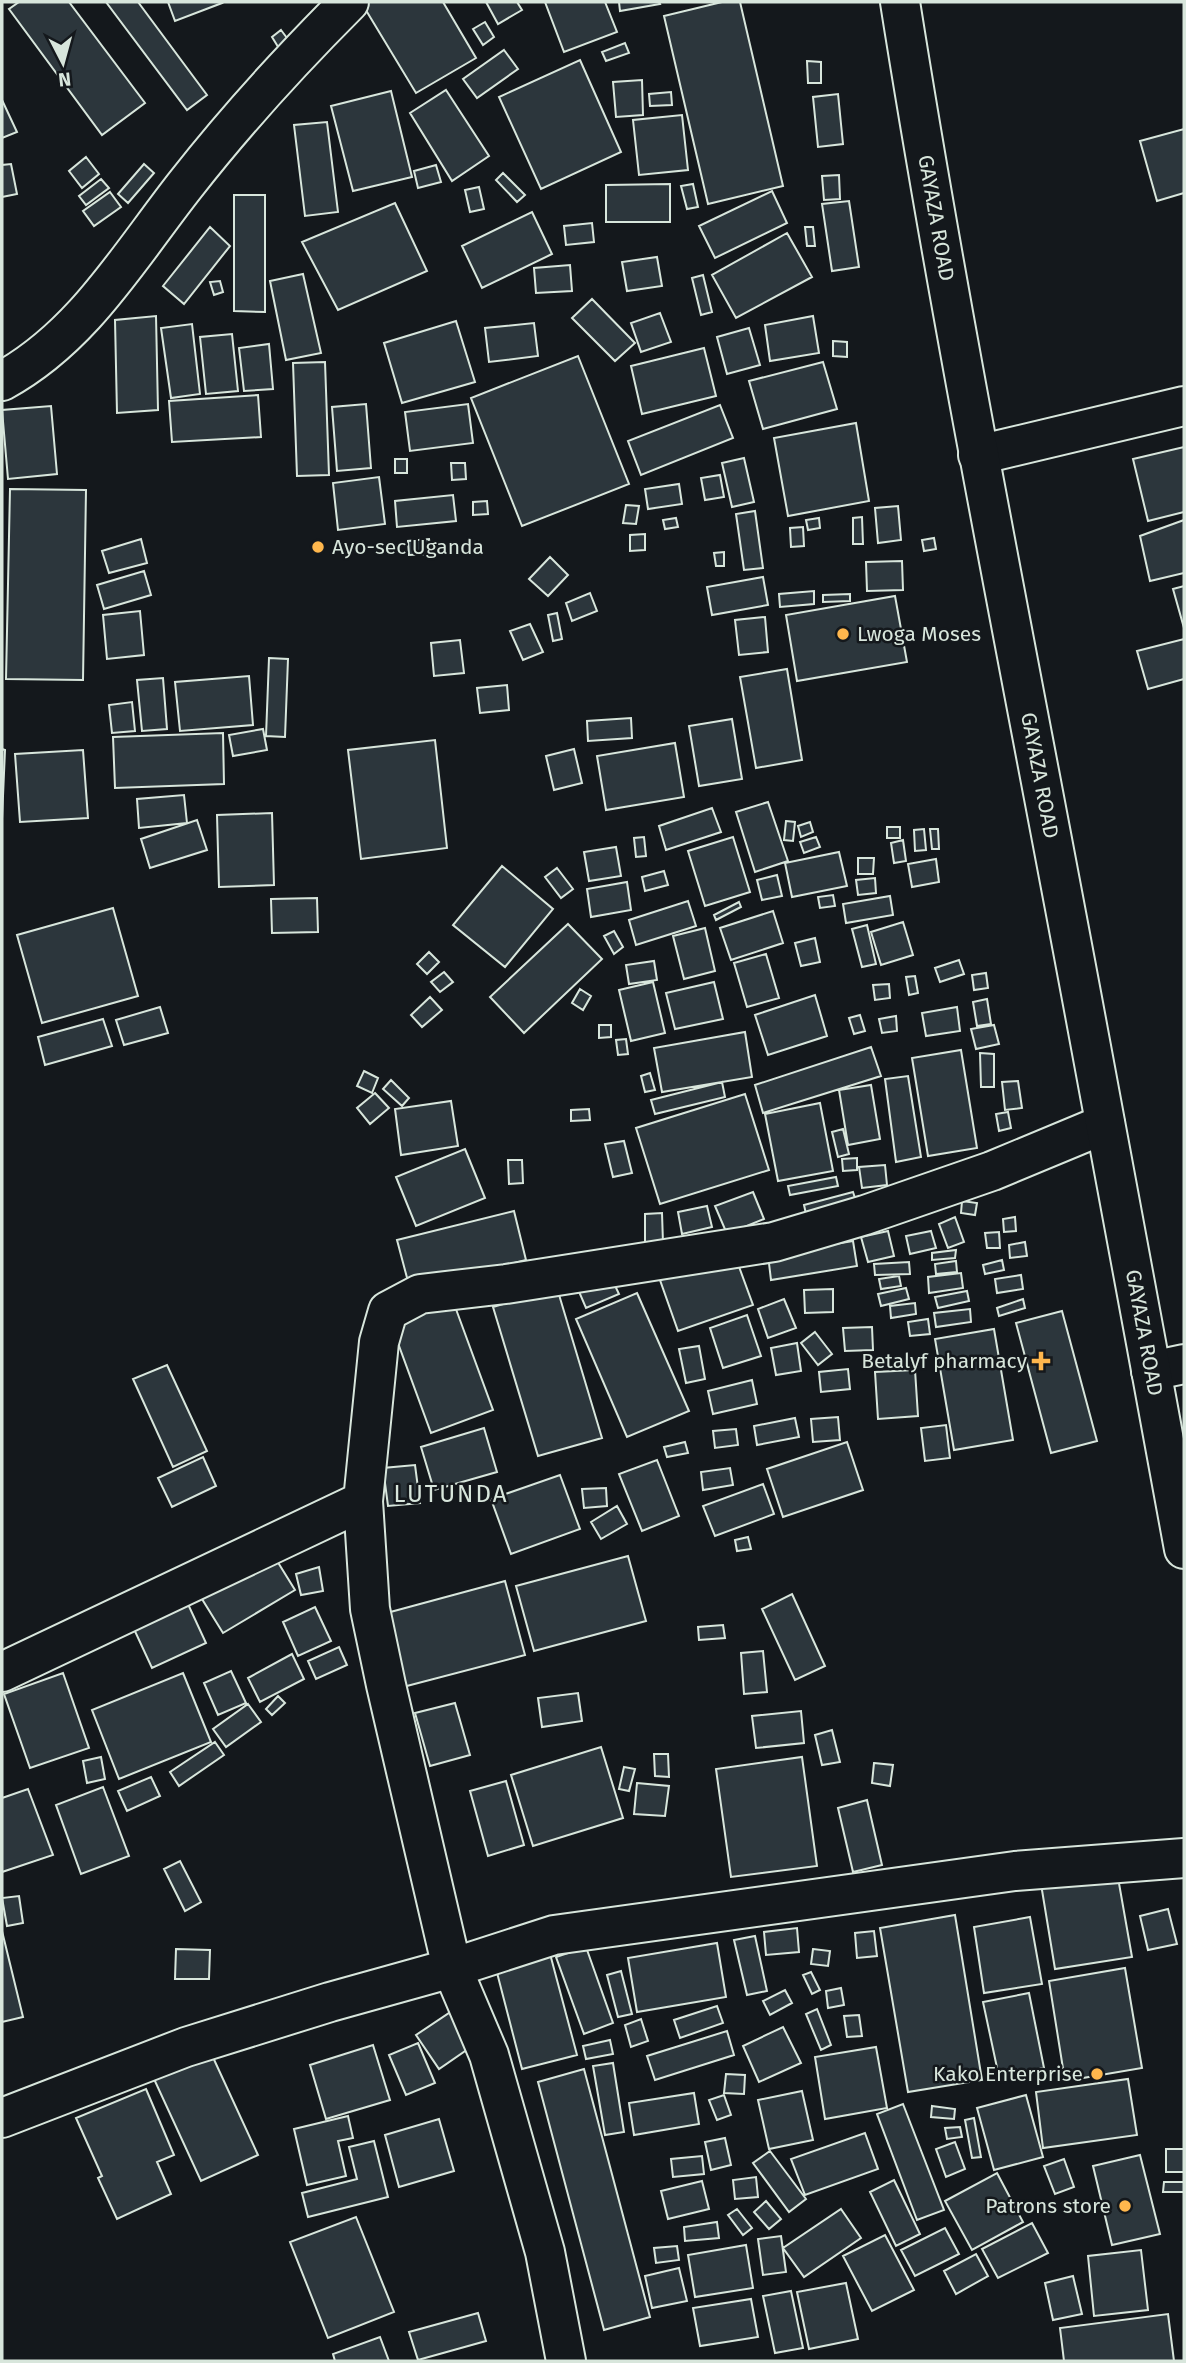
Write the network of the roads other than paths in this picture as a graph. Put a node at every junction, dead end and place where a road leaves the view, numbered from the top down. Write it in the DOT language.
graph roads {
  1 [pos="349,2"];
  2 [pos="900,2"];
  3 [pos="2,381"];
  4 [pos="1184,406"];
  5 [pos="978,455"];
  6 [pos="1105,1124"];
  7 [pos="1168,1367"];
  8 [pos="363,1502"];
  9 [pos="1184,1549"];
  10 [pos="2,1672"];
  11 [pos="1184,1858"];
  12 [pos="452,1968"];
  13 [pos="2,2118"];
  14 [pos="566,2361"];
  1 -- 3 [label="street"];
  2 -- 5 [label="street, GAYAZA ROAD"];
  4 -- 5 [label="street"];
  5 -- 6 [label="street, GAYAZA ROAD"];
  6 -- 7 [label="street, GAYAZA ROAD"];
  6 -- 8 [label="street"];
  7 -- 9 [label="street, GAYAZA ROAD"];
  8 -- 10 [label="street"];
  8 -- 12 [label="street"];
  11 -- 12 [label="street"];
  12 -- 13 [label="street"];
  12 -- 14 [label="street"];
}
